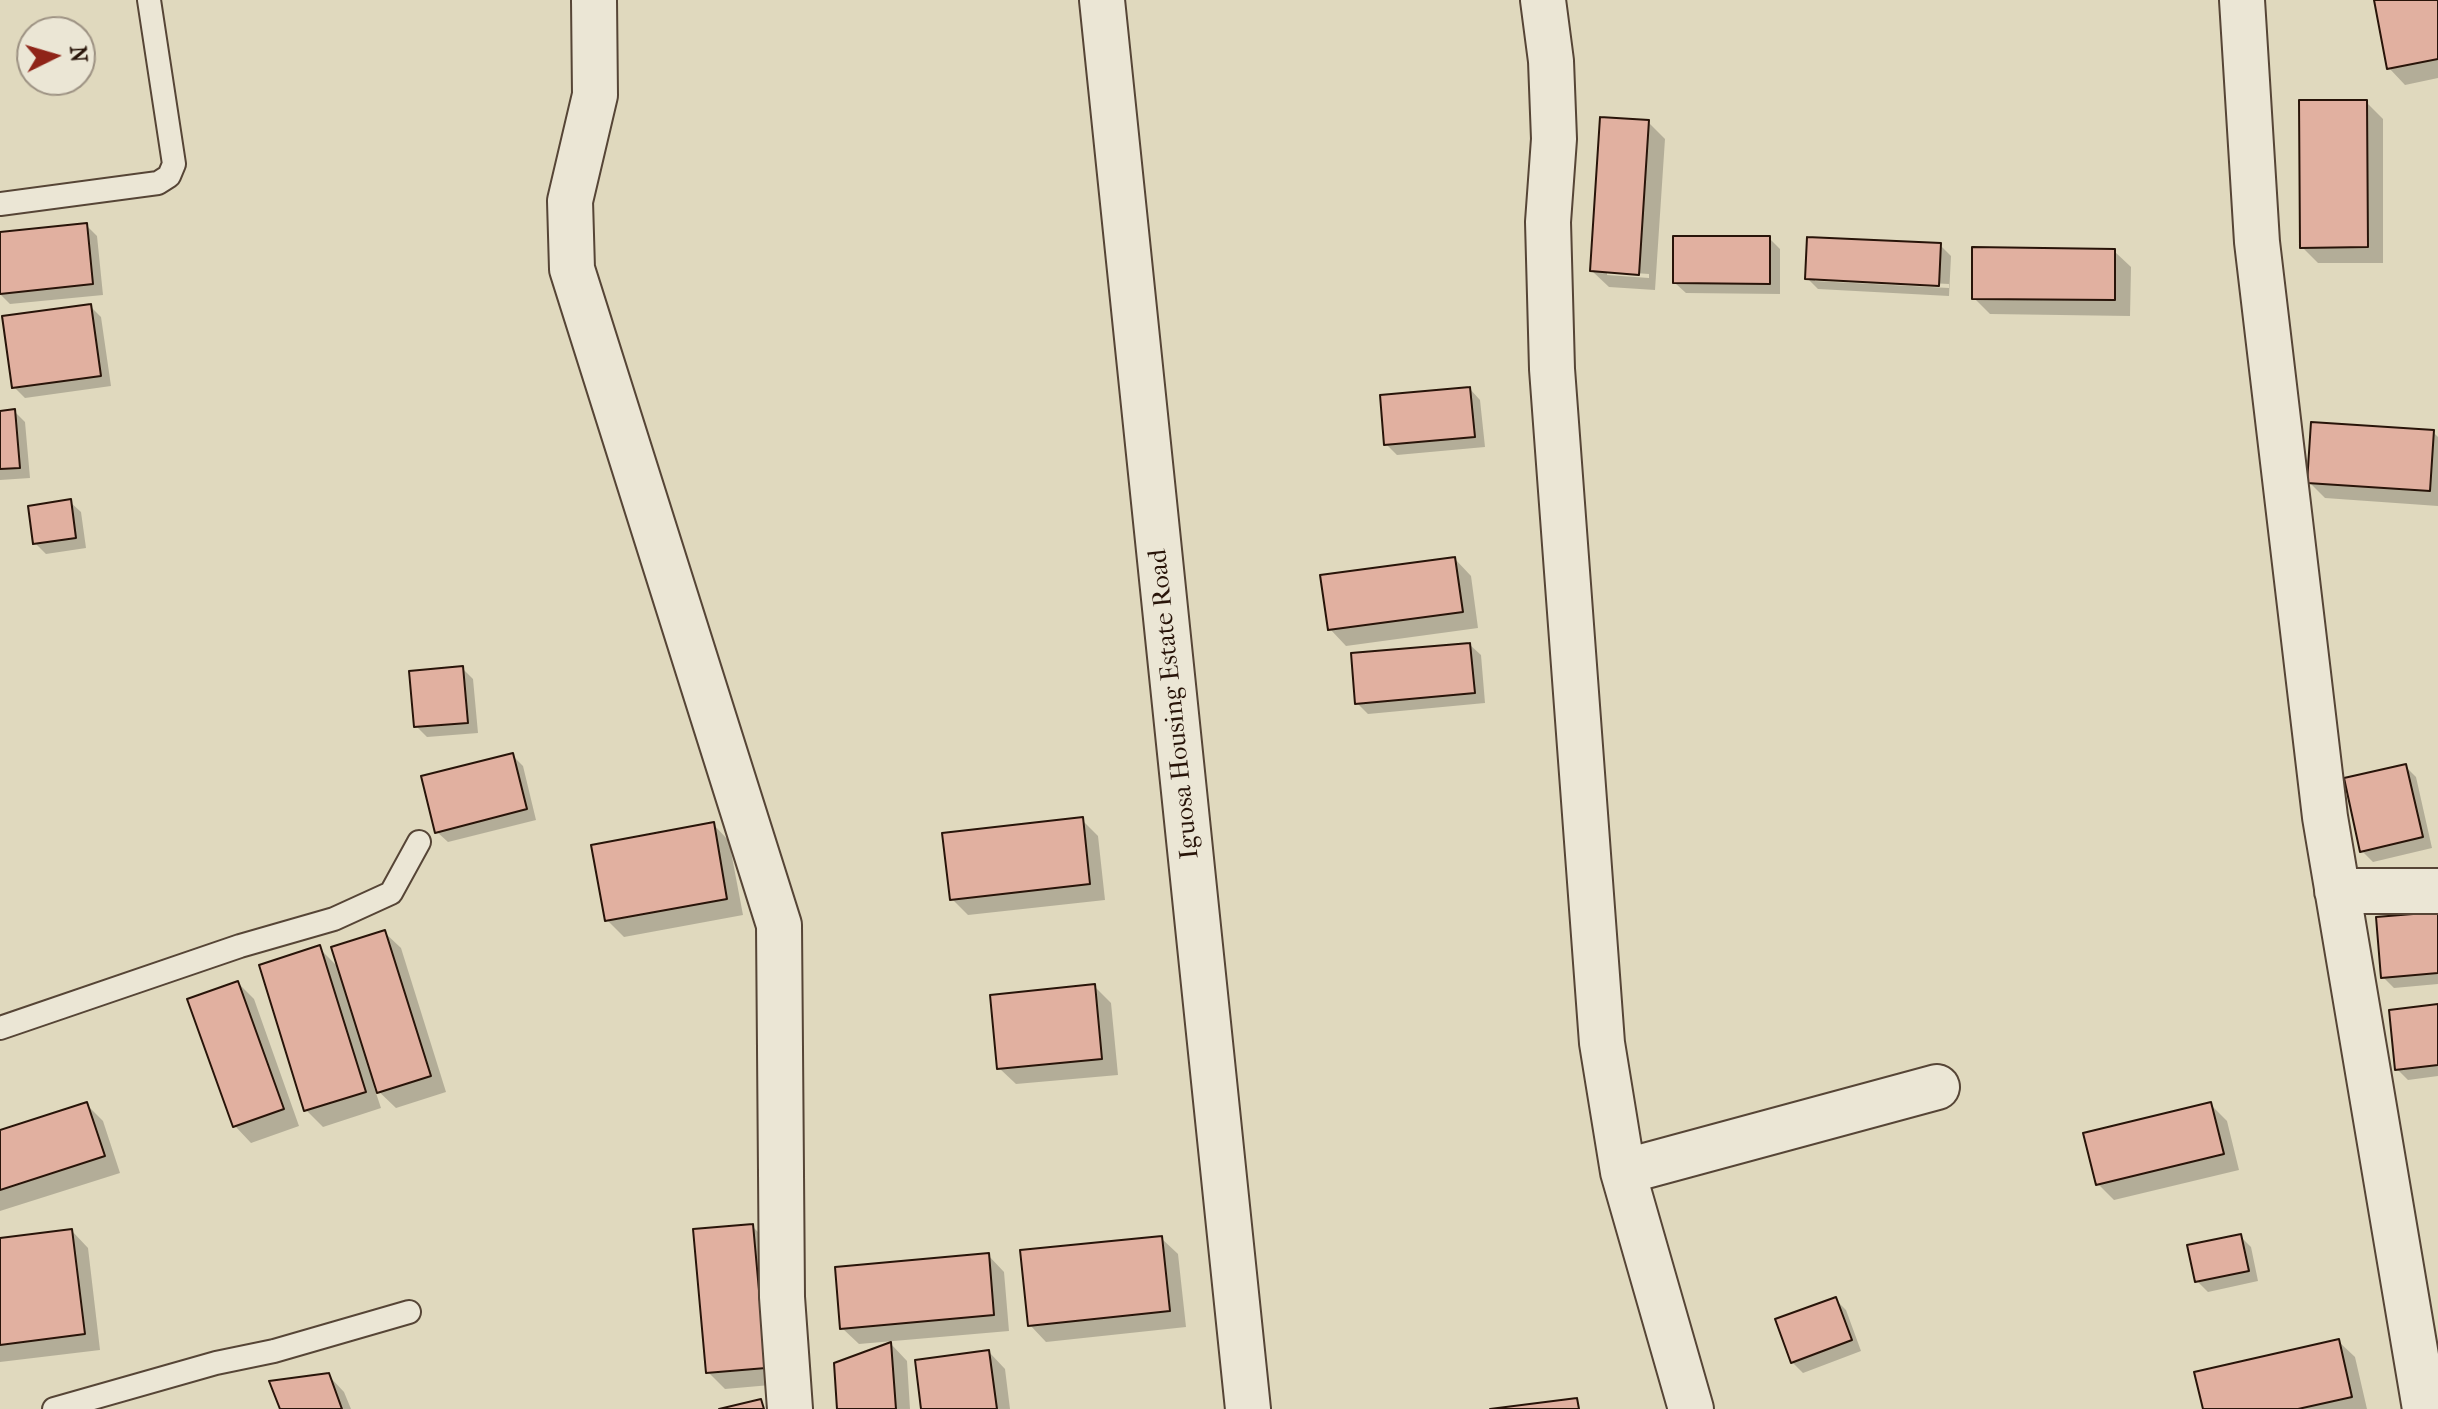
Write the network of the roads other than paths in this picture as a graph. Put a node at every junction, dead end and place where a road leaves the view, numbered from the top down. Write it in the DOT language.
graph roads {
  1 [pos="149,0"];
  2 [pos="594,0"];
  3 [pos="1102,0"];
  4 [pos="1543,0"];
  5 [pos="2242,0"];
  6 [pos="0,204"];
  7 [pos="419,842"];
  8 [pos="2337,891"];
  9 [pos="2438,891"];
  10 [pos="0,1028"];
  11 [pos="1937,1087"];
  12 [pos="1623,1172"];
  13 [pos="409,1312"];
  14 [pos="54,1409"];
  15 [pos="790,1409"];
  16 [pos="1248,1409"];
  17 [pos="1691,1409"];
  18 [pos="2425,1409"];
  1 -- 6 [label="lane"];
  2 -- 15 [label="street"];
  3 -- 16 [label="street, Iguosa Housing Estate Road"];
  4 -- 12 [label="street"];
  5 -- 8 [label="street"];
  7 -- 10 [label="lane"];
  8 -- 9 [label="street"];
  8 -- 18 [label="street"];
  11 -- 12 [label="street"];
  12 -- 17 [label="street"];
  13 -- 14 [label="lane"];
}
